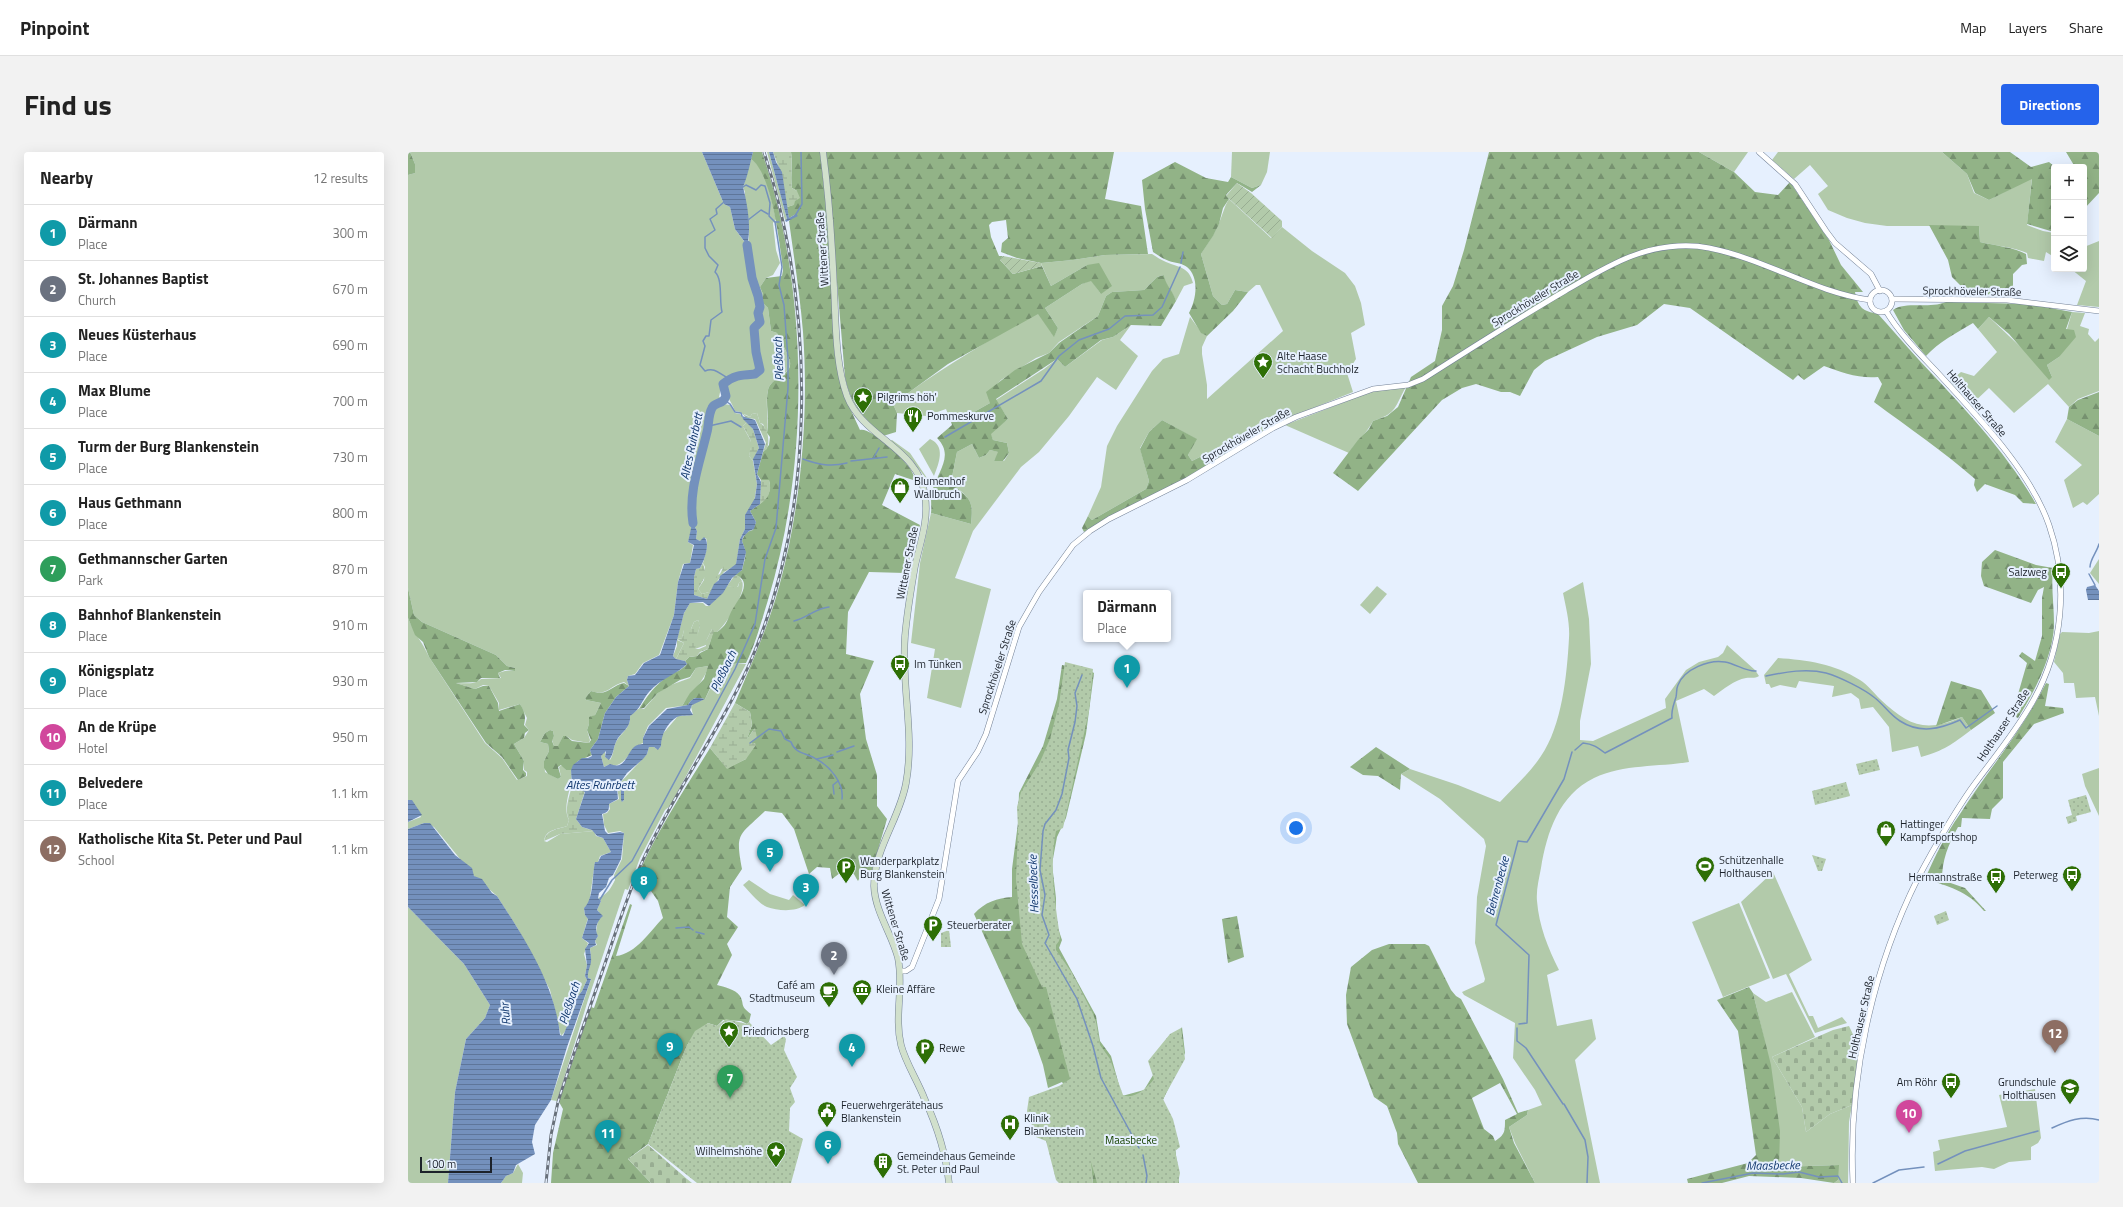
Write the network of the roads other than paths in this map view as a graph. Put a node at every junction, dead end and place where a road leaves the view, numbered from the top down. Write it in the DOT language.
graph roads {
  1 [pos="823,152"];
  2 [pos="1758,152"];
  3 [pos="1880,291"];
  4 [pos="1892,299"];
  5 [pos="1870,300"];
  6 [pos="1886,311"];
  7 [pos="2099,311"];
  8 [pos="900,971"];
  9 [pos="949,1183"];
  10 [pos="1853,1183"];
  1 -- 8 [label="main road, Wittener Straße"];
  2 -- 3 [label="street"];
  3 -- 4 [label="street"];
  3 -- 5 [label="street"];
  4 -- 6 [label="street"];
  4 -- 7 [label="street, Sprockhöveler Straße"];
  5 -- 6 [label="street, Sprockhöveler Straße"];
  5 -- 8 [label="street, Sprockhöveler Straße"];
  6 -- 10 [label="street, Holthauser Straße"];
  8 -- 9 [label="main road, Wittener Straße"];
}
